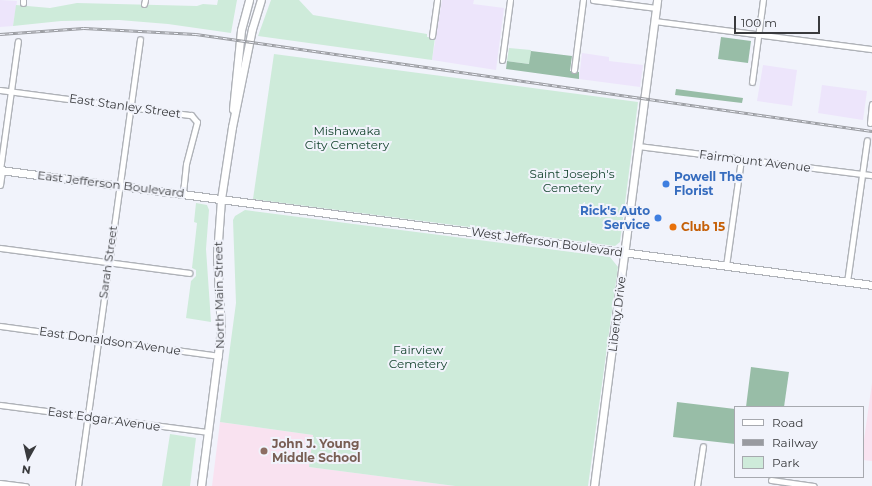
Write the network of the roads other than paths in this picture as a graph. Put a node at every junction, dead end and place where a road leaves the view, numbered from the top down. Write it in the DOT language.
graph roads {
  1 [pos="249,0"];
  2 [pos="261,0"];
  3 [pos="437,0"];
  4 [pos="510,0"];
  5 [pos="583,0"];
  6 [pos="593,0"];
  7 [pos="657,0"];
  8 [pos="763,0"];
  9 [pos="656,8"];
  10 [pos="655,21"];
  11 [pos="758,34"];
  12 [pos="432,36"];
  13 [pos="140,39"];
  14 [pos="18,41"];
  15 [pos="872,49"];
  16 [pos="502,60"];
  17 [pos="574,70"];
  18 [pos="752,82"];
  19 [pos="0,90"];
  20 [pos="11,91"];
  21 [pos="872,104"];
  22 [pos="130,107"];
  23 [pos="870,123"];
  24 [pos="232,127"];
  25 [pos="867,140"];
  26 [pos="638,146"];
  27 [pos="741,159"];
  28 [pos="1,170"];
  29 [pos="862,174"];
  30 [pos="872,175"];
  31 [pos="0,185"];
  32 [pos="119,186"];
  33 [pos="182,194"];
  34 [pos="221,199"];
  35 [pos="0,248"];
  36 [pos="624,252"];
  37 [pos="108,262"];
  38 [pos="726,266"];
  39 [pos="190,273"];
  40 [pos="847,282"];
  41 [pos="872,285"];
  42 [pos="0,326"];
  43 [pos="98,339"];
  44 [pos="219,356"];
  45 [pos="0,405"];
  46 [pos="88,416"];
  47 [pos="208,432"];
  48 [pos="702,446"];
  49 [pos="771,480"];
  50 [pos="0,482"];
  51 [pos="26,486"];
  52 [pos="78,486"];
  53 [pos="200,486"];
  54 [pos="594,486"];
  55 [pos="697,486"];
  56 [pos="814,486"];
  1 -- 24 [label="street, North Main Street"];
  2 -- 24 [label="street, North Main Street"];
  3 -- 12 [label="street"];
  4 -- 16 [label="street"];
  5 -- 17 [label="street"];
  6 -- 9 [label="street"];
  7 -- 9 [label="street, Liberty Drive"];
  8 -- 11 [label="street"];
  9 -- 10 [label="street, Liberty Drive"];
  10 -- 11 [label="street"];
  10 -- 26 [label="street, Liberty Drive"];
  11 -- 15 [label="street"];
  11 -- 18 [label="street"];
  13 -- 22 [label="street, Sarah Street"];
  14 -- 20 [label="street"];
  19 -- 20 [label="street, East Stanley Street"];
  20 -- 22 [label="street, East Stanley Street"];
  20 -- 28 [label="street"];
  21 -- 23 [label="street"];
  22 -- 32 [label="street, Sarah Street"];
  22 -- 33 [label="street, East Stanley Street"];
  24 -- 34 [label="street, North Main Street"];
  25 -- 29 [label="street"];
  26 -- 27 [label="street, Fairmount Avenue"];
  26 -- 36 [label="street, Liberty Drive"];
  27 -- 29 [label="street, Fairmount Avenue"];
  27 -- 38 [label="street"];
  28 -- 31 [label="street"];
  28 -- 32 [label="street, East Jefferson Boulevard"];
  29 -- 30 [label="street, Fairmount Avenue"];
  29 -- 40 [label="street"];
  32 -- 33 [label="street, East Jefferson Boulevard"];
  32 -- 37 [label="street, Sarah Street"];
  33 -- 34 [label="street, East Jefferson Boulevard"];
  34 -- 36 [label="street, West Jefferson Boulevard"];
  34 -- 44 [label="street, North Main Street"];
  35 -- 37 [label="street"];
  36 -- 38 [label="street, West Jefferson Boulevard"];
  36 -- 54 [label="street, Liberty Drive"];
  37 -- 39 [label="street"];
  37 -- 43 [label="street, Sarah Street"];
  38 -- 40 [label="street, West Jefferson Boulevard"];
  40 -- 41 [label="street, West Jefferson Boulevard"];
  42 -- 43 [label="street, East Donaldson Avenue"];
  43 -- 44 [label="street, East Donaldson Avenue"];
  43 -- 46 [label="street, Sarah Street"];
  44 -- 47 [label="street, North Main Street"];
  45 -- 46 [label="street, East Edgar Avenue"];
  46 -- 47 [label="street, East Edgar Avenue"];
  46 -- 52 [label="street, Sarah Street"];
  47 -- 53 [label="street, North Main Street"];
  48 -- 55 [label="street"];
  49 -- 56 [label="street"];
  50 -- 51 [label="street"];
}
